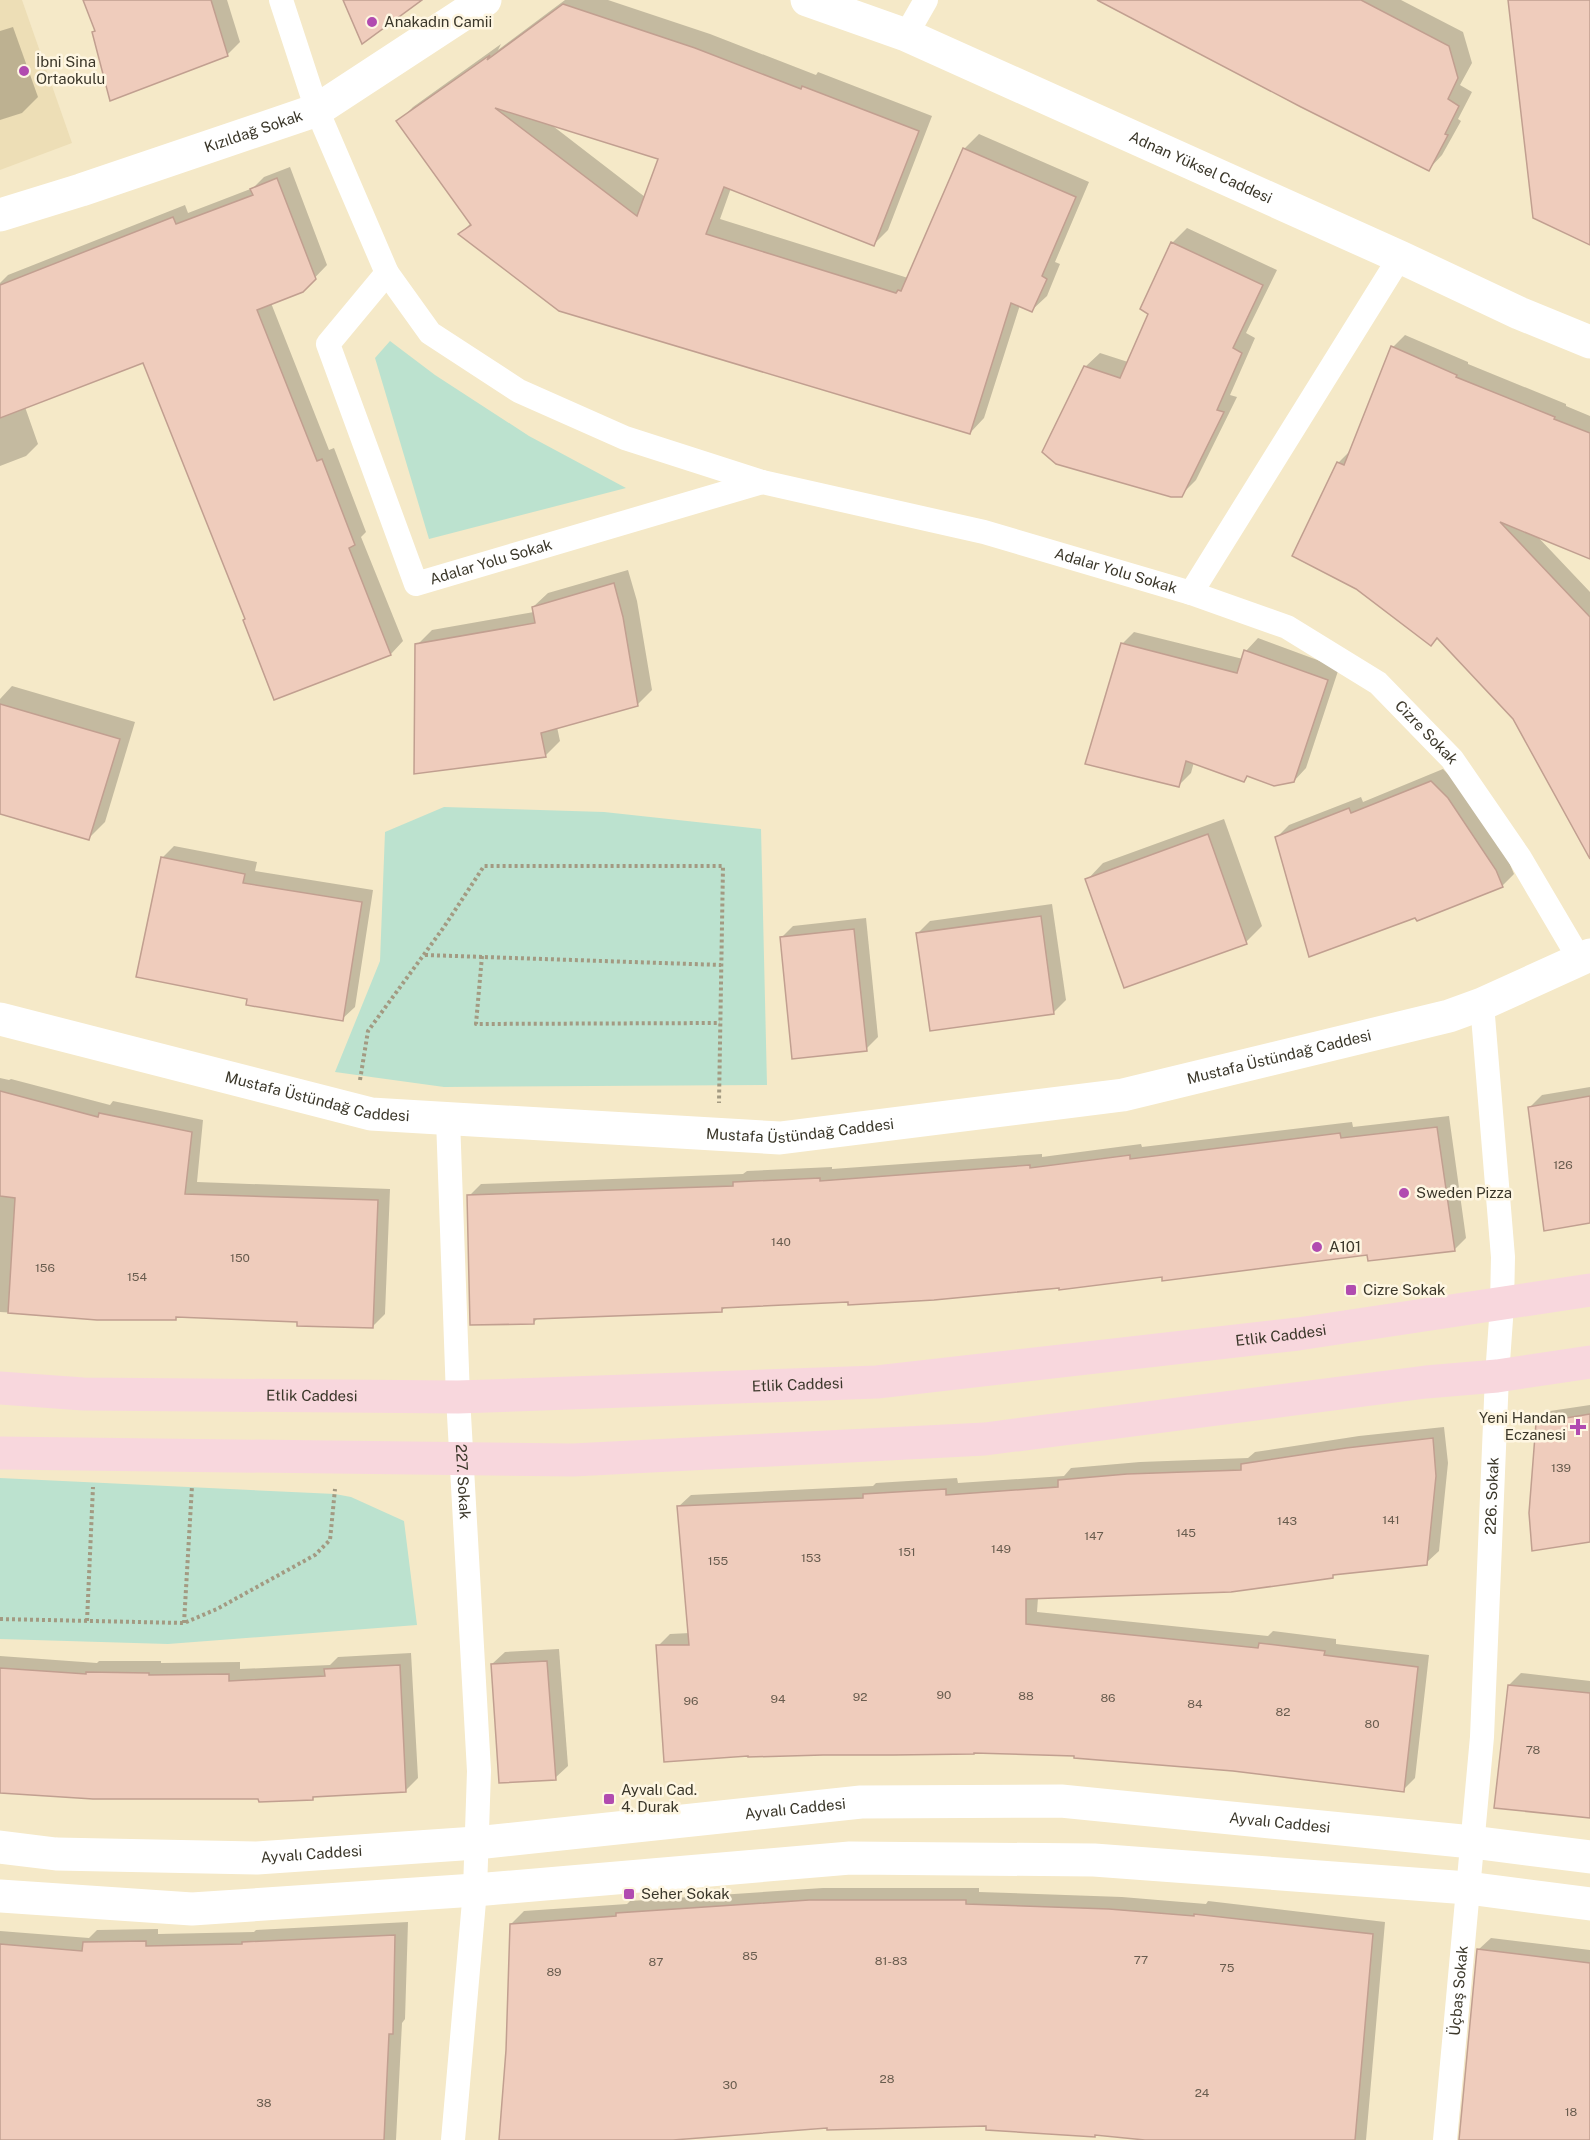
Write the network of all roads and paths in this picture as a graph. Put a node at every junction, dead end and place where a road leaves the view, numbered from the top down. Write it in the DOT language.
graph roads {
  1 [pos="281,0"];
  2 [pos="485,0"];
  3 [pos="807,0"];
  4 [pos="926,0"];
  5 [pos="906,35"];
  6 [pos="316,110"];
  7 [pos="0,215"];
  8 [pos="1400,256"];
  9 [pos="387,273"];
  10 [pos="1590,342"];
  11 [pos="762,482"];
  12 [pos="1191,593"];
  13 [pos="424,955"];
  14 [pos="482,956"];
  15 [pos="1585,958"];
  16 [pos="721,965"];
  17 [pos="1482,1004"];
  18 [pos="0,1019"];
  19 [pos="720,1023"];
  20 [pos="355,1110"];
  21 [pos="448,1119"];
  22 [pos="718,1134"];
  23 [pos="1590,1290"];
  24 [pos="1502,1305"];
  25 [pos="1590,1362"];
  26 [pos="1497,1376"];
  27 [pos="0,1388"];
  28 [pos="458,1397"];
  29 [pos="0,1453"];
  30 [pos="95,1455"];
  31 [pos="193,1456"];
  32 [pos="338,1458"];
  33 [pos="462,1459"];
  34 [pos="0,1619"];
  35 [pos="87,1621"];
  36 [pos="184,1623"];
  37 [pos="1472,1842"];
  38 [pos="476,1843"];
  39 [pos="0,1847"];
  40 [pos="1590,1857"];
  41 [pos="1468,1888"];
  42 [pos="475,1890"];
  43 [pos="0,1896"];
  44 [pos="1590,1904"];
  45 [pos="453,2140"];
  46 [pos="1445,2140"];
  1 -- 6 [label="street, Adalar Yolu Sokak"];
  2 -- 6 [label="main road, Kızıldağ Sokak"];
  3 -- 5 [label="main road, Adnan Yüksel Caddesi"];
  4 -- 5 [label="street"];
  5 -- 8 [label="main road, Adnan Yüksel Caddesi"];
  6 -- 7 [label="main road, Kızıldağ Sokak"];
  6 -- 9 [label="street, Adalar Yolu Sokak"];
  8 -- 10 [label="main road, Adnan Yüksel Caddesi"];
  8 -- 12 [label="street, Adalar Yolu Sokak"];
  9 -- 11 [label="street, Adalar Yolu Sokak"];
  9 -- 11 [label="street, Adalar Yolu Sokak"];
  11 -- 12 [label="street, Adalar Yolu Sokak"];
  12 -- 15 [label="street, Cizre Sokak"];
  13 -- 14 [label="path"];
  13 -- 16 [label="path"];
  13 -- 20 [label="path"];
  14 -- 16 [label="path"];
  14 -- 19 [label="path"];
  15 -- 17 [label="main road, Mustafa Üstündağ Caddesi"];
  16 -- 19 [label="path"];
  17 -- 22 [label="main road, Mustafa Üstündağ Caddesi"];
  17 -- 24 [label="street, 226. Sokak"];
  18 -- 20 [label="main road, Mustafa Üstündağ Caddesi"];
  19 -- 22 [label="path"];
  20 -- 21 [label="main road, Mustafa Üstündağ Caddesi"];
  21 -- 22 [label="main road, Mustafa Üstündağ Caddesi"];
  21 -- 28 [label="street, 227. Sokak"];
  23 -- 24 [label="main road, Etlik Caddesi"];
  24 -- 26 [label="street, 226. Sokak"];
  24 -- 28 [label="main road, Etlik Caddesi"];
  25 -- 26 [label="main road"];
  26 -- 33 [label="main road"];
  26 -- 37 [label="street, 226. Sokak"];
  27 -- 28 [label="main road, Etlik Caddesi"];
  28 -- 33 [label="street, 227. Sokak"];
  29 -- 30 [label="main road"];
  30 -- 31 [label="main road"];
  30 -- 35 [label="path"];
  31 -- 32 [label="main road"];
  31 -- 36 [label="path"];
  32 -- 33 [label="main road"];
  32 -- 36 [label="path"];
  33 -- 38 [label="street, 227. Sokak"];
  34 -- 35 [label="path"];
  35 -- 36 [label="path"];
  37 -- 38 [label="main road, Ayvalı Caddesi"];
  37 -- 40 [label="main road, Ayvalı Caddesi"];
  37 -- 41 [label="street, Üçbaş Sokak"];
  38 -- 39 [label="main road, Ayvalı Caddesi"];
  38 -- 42 [label="street"];
  41 -- 42 [label="main road"];
  41 -- 44 [label="main road"];
  41 -- 46 [label="street, Üçbaş Sokak"];
  42 -- 43 [label="main road"];
  42 -- 45 [label="street"];
}
